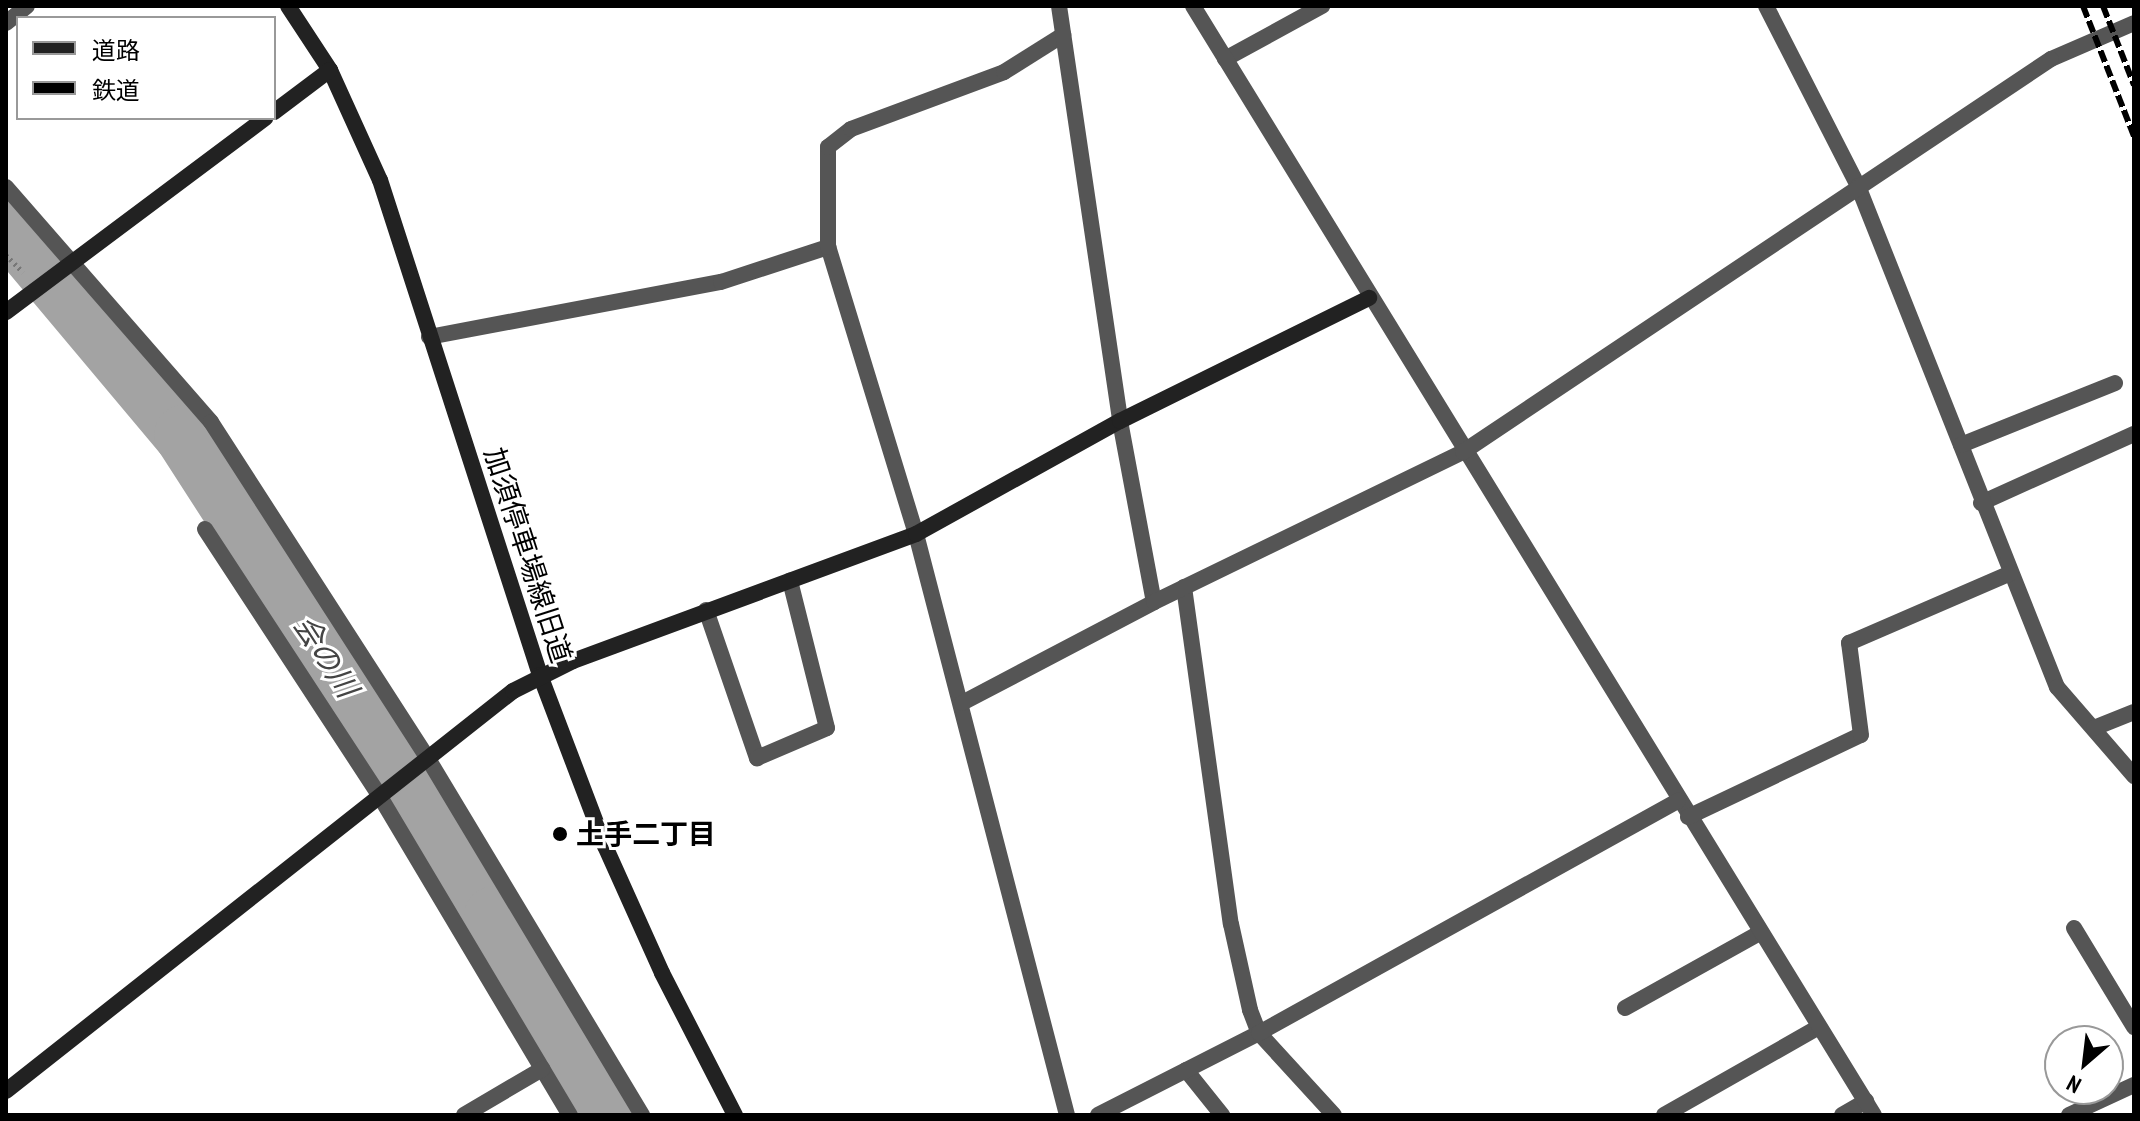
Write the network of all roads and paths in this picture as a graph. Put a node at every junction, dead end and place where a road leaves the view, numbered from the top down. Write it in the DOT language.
graph roads {
  1 [pos="27,6"];
  2 [pos="288,6"];
  3 [pos="1059,6"];
  4 [pos="1193,6"];
  5 [pos="1322,6"];
  6 [pos="1766,6"];
  7 [pos="6,23"];
  8 [pos="2134,23"];
  9 [pos="1063,35"];
  10 [pos="1225,59"];
  11 [pos="330,70"];
  12 [pos="276,110"];
  13 [pos="262,120"];
  14 [pos="1858,186"];
  15 [pos="6,187"];
  16 [pos="828,247"];
  17 [pos="69,264"];
  18 [pos="1369,298"];
  19 [pos="6,312"];
  20 [pos="429,337"];
  21 [pos="2115,383"];
  22 [pos="1120,421"];
  23 [pos="2134,434"];
  24 [pos="1961,445"];
  25 [pos="1463,452"];
  26 [pos="1981,503"];
  27 [pos="205,529"];
  28 [pos="916,534"];
  29 [pos="2011,573"];
  30 [pos="790,581"];
  31 [pos="1184,587"];
  32 [pos="1154,602"];
  33 [pos="706,610"];
  34 [pos="540,675"];
  35 [pos="962,703"];
  36 [pos="2134,712"];
  37 [pos="2094,728"];
  38 [pos="423,759"];
  39 [pos="2134,776"];
  40 [pos="381,793"];
  41 [pos="1678,801"];
  42 [pos="1688,817"];
  43 [pos="2074,928"];
  44 [pos="1760,933"];
  45 [pos="1625,1008"];
  46 [pos="1819,1027"];
  47 [pos="2134,1027"];
  48 [pos="1259,1033"];
  49 [pos="542,1069"];
  50 [pos="1186,1070"];
  51 [pos="2134,1085"];
  52 [pos="6,1091"];
  53 [pos="1870,1108"];
  54 [pos="464,1115"];
  55 [pos="570,1115"];
  56 [pos="642,1115"];
  57 [pos="735,1115"];
  58 [pos="1067,1115"];
  59 [pos="1098,1115"];
  60 [pos="1222,1115"];
  61 [pos="1334,1115"];
  62 [pos="1664,1115"];
  63 [pos="1842,1115"];
  64 [pos="2069,1115"];
  1 -- 7 [label="street"];
  2 -- 11 [label="street, 加須停車場線旧道"];
  3 -- 9 [label="street"];
  4 -- 10 [label="street"];
  5 -- 10 [label="street"];
  6 -- 14 [label="street"];
  8 -- 14 [label="street"];
  9 -- 16 [label="street"];
  9 -- 22 [label="street"];
  10 -- 18 [label="street"];
  11 -- 12 [label="street"];
  11 -- 20 [label="street, 加須停車場線旧道"];
  13 -- 17 [label="street"];
  14 -- 24 [label="street"];
  14 -- 25 [label="street"];
  15 -- 17 [label="street"];
  16 -- 20 [label="street"];
  16 -- 28 [label="street"];
  17 -- 19 [label="street"];
  17 -- 38 [label="street"];
  18 -- 22 [label="street"];
  18 -- 25 [label="street"];
  20 -- 34 [label="street, 加須停車場線旧道"];
  21 -- 24 [label="street"];
  22 -- 28 [label="street"];
  22 -- 32 [label="street"];
  23 -- 26 [label="street"];
  24 -- 26 [label="street"];
  25 -- 31 [label="street"];
  25 -- 41 [label="street"];
  26 -- 29 [label="street"];
  27 -- 40 [label="street"];
  28 -- 30 [label="street"];
  28 -- 35 [label="street"];
  29 -- 37 [label="street"];
  29 -- 42 [label="street"];
  30 -- 33 [label="street"];
  30 -- 33 [label="street"];
  31 -- 32 [label="street"];
  31 -- 48 [label="street"];
  32 -- 35 [label="street"];
  33 -- 34 [label="street"];
  34 -- 38 [label="street"];
  34 -- 57 [label="street, 加須停車場線旧道"];
  35 -- 58 [label="street"];
  36 -- 37 [label="street"];
  37 -- 39 [label="street"];
  38 -- 40 [label="street"];
  38 -- 56 [label="street"];
  40 -- 49 [label="street"];
  40 -- 52 [label="street"];
  41 -- 42 [label="street"];
  41 -- 48 [label="street"];
  42 -- 44 [label="street"];
  43 -- 47 [label="street"];
  44 -- 45 [label="street"];
  44 -- 46 [label="street"];
  46 -- 53 [label="street"];
  46 -- 62 [label="street"];
  48 -- 50 [label="street"];
  48 -- 61 [label="street"];
  49 -- 54 [label="street"];
  49 -- 55 [label="street"];
  50 -- 59 [label="street"];
  50 -- 60 [label="street"];
  51 -- 64 [label="street"];
  53 -- 63 [label="street"];
}
